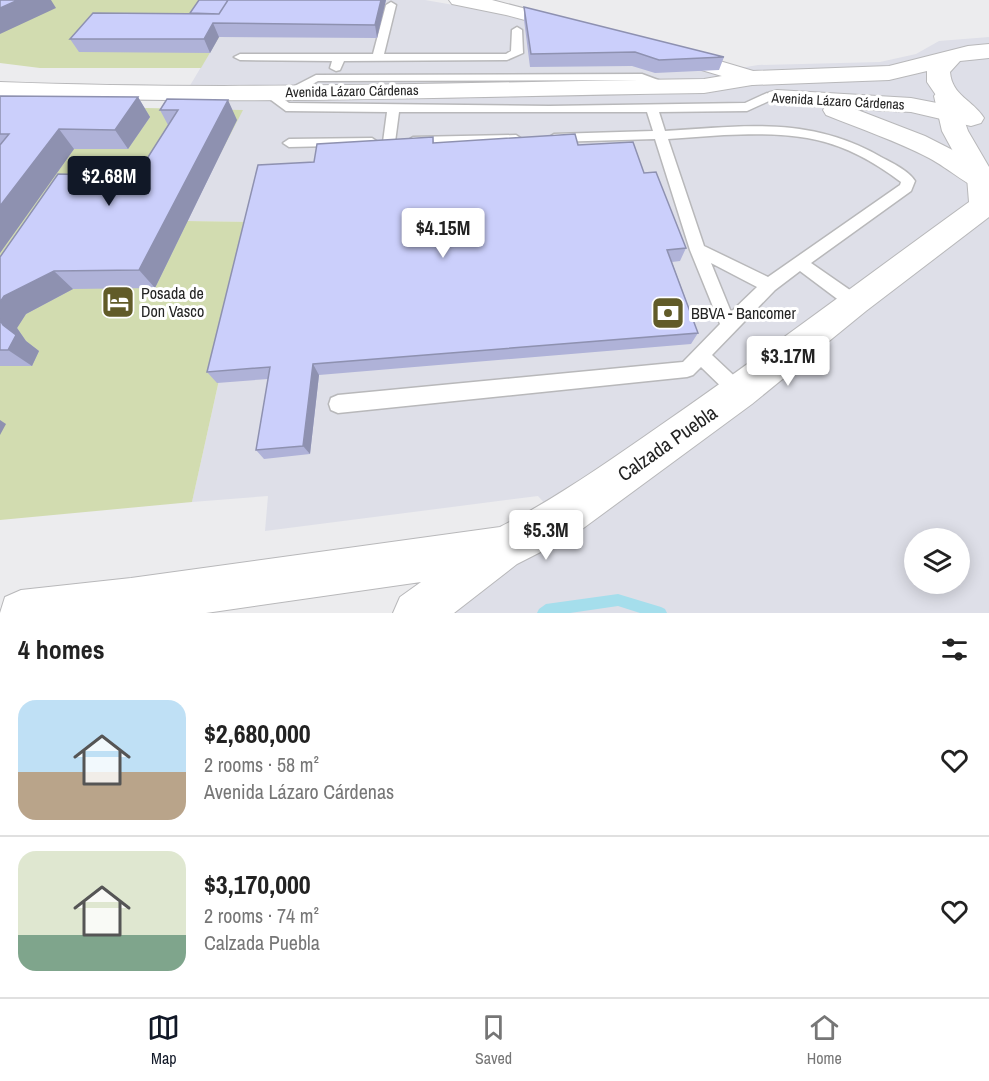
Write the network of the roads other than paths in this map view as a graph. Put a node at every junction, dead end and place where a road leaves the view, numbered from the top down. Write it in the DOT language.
graph roads {
  1 [pos="459,0"];
  2 [pos="391,5"];
  3 [pos="512,5"];
  4 [pos="517,30"];
  5 [pos="588,31"];
  6 [pos="657,50"];
  7 [pos="989,51"];
  8 [pos="240,57"];
  9 [pos="425,57"];
  10 [pos="339,58"];
  11 [pos="378,58"];
  12 [pos="945,60"];
  13 [pos="334,78"];
  14 [pos="422,78"];
  15 [pos="672,87"];
  16 [pos="759,88"];
  17 [pos="0,89"];
  18 [pos="278,92"];
  19 [pos="805,98"];
  20 [pos="652,109"];
  21 [pos="393,110"];
  22 [pos="964,113"];
  23 [pos="661,135"];
  24 [pos="389,142"];
  25 [pos="289,143"];
  26 [pos="986,195"];
  27 [pos="698,250"];
  28 [pos="801,264"];
  29 [pos="770,285"];
  30 [pos="854,302"];
  31 [pos="729,327"];
  32 [pos="702,356"];
  33 [pos="740,392"];
  34 [pos="338,404"];
  35 [pos="504,548"];
  36 [pos="21,613"];
  37 [pos="416,613"];
  1 -- 3 [label="main road"];
  2 -- 11 [label="lane"];
  3 -- 5 [label="main road"];
  4 -- 9 [label="lane"];
  6 -- 16 [label="main road"];
  7 -- 12 [label="main road, Avenida Lázaro Cárdenas"];
  8 -- 10 [label="lane"];
  9 -- 11 [label="lane"];
  9 -- 14 [label="lane"];
  10 -- 11 [label="lane"];
  10 -- 13 [label="lane"];
  12 -- 16 [label="main road, Avenida Lázaro Cárdenas"];
  12 -- 22 [label="main road"];
  13 -- 14 [label="lane"];
  13 -- 18 [label="lane"];
  14 -- 15 [label="lane"];
  15 -- 16 [label="main road, Avenida Lázaro Cárdenas"];
  15 -- 18 [label="main road, Avenida Lázaro Cárdenas"];
  16 -- 19 [label="main road, Avenida Lázaro Cárdenas"];
  16 -- 20 [label="lane"];
  17 -- 18 [label="main road, Avenida Lázaro Cárdenas"];
  18 -- 21 [label="lane"];
  19 -- 22 [label="main road, Avenida Lázaro Cárdenas"];
  19 -- 26 [label="main road"];
  20 -- 21 [label="lane"];
  20 -- 23 [label="lane"];
  21 -- 24 [label="lane"];
  22 -- 26 [label="main road"];
  23 -- 24 [label="lane"];
  23 -- 27 [label="lane"];
  23 -- 28 [label="lane"];
  24 -- 25 [label="lane"];
  26 -- 30 [label="main road, Calzada Puebla"];
  27 -- 29 [label="lane"];
  27 -- 31 [label="lane"];
  28 -- 29 [label="lane"];
  28 -- 30 [label="lane"];
  29 -- 31 [label="lane"];
  30 -- 33 [label="main road, Calzada Puebla"];
  31 -- 32 [label="lane"];
  32 -- 33 [label="lane"];
  32 -- 34 [label="lane"];
  33 -- 35 [label="main road, Calzada Puebla"];
  35 -- 36 [label="main road, Calzada Puebla"];
  35 -- 37 [label="main road"];
}
